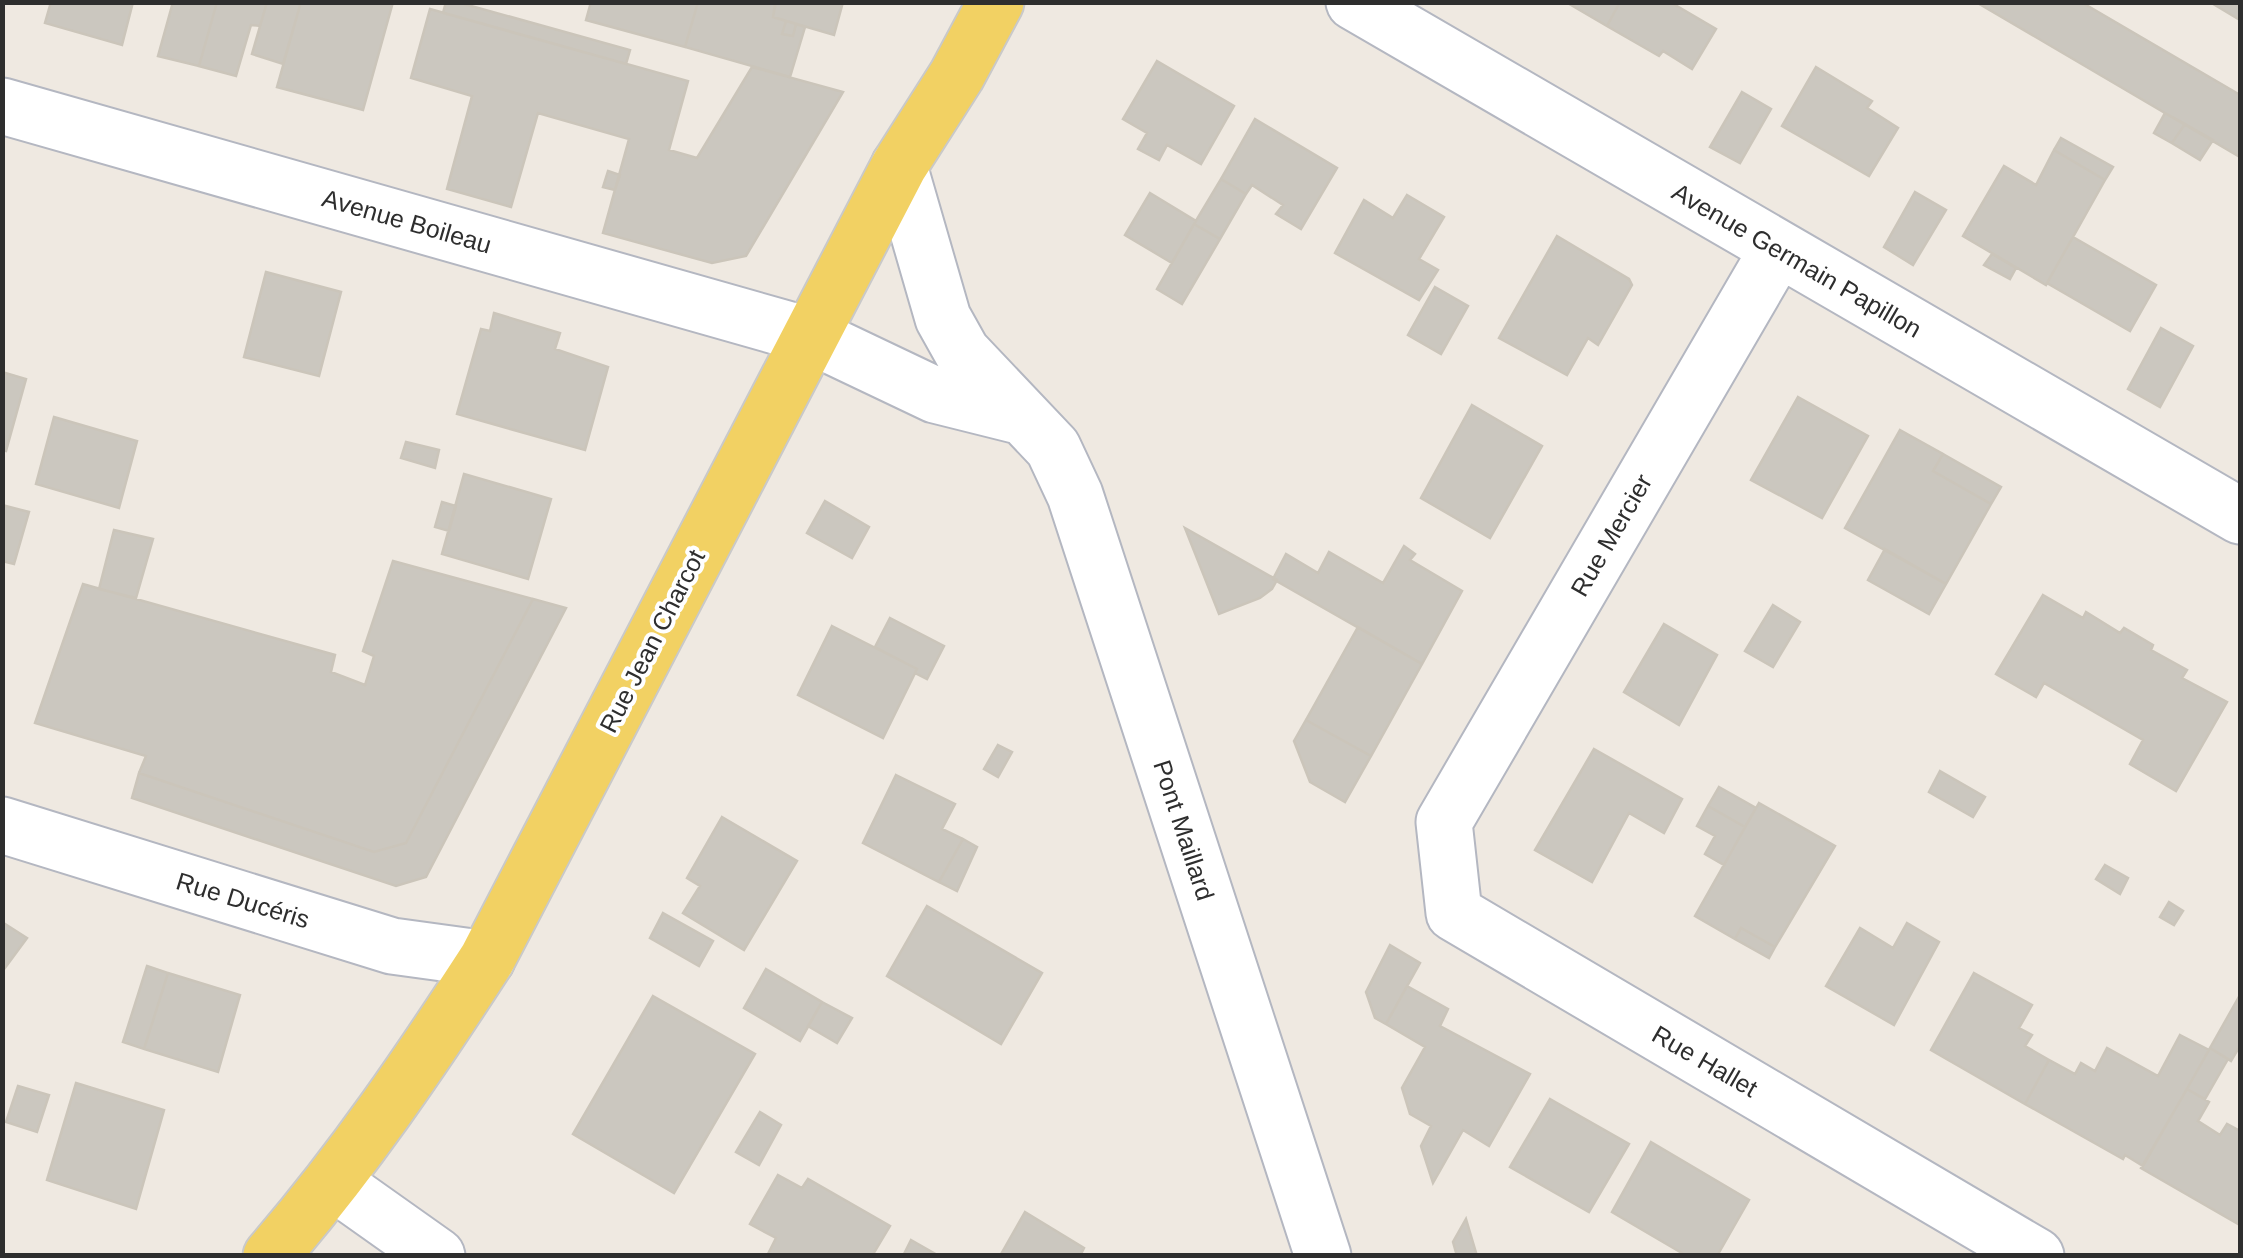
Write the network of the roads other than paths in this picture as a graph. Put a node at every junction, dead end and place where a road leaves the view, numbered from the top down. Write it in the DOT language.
graph roads {
  1 [pos="996,2"];
  2 [pos="1354,2"];
  3 [pos="2,106"];
  4 [pos="898,166"];
  5 [pos="1778,249"];
  6 [pos="811,336"];
  7 [pos="1023,416"];
  8 [pos="2240,516"];
  9 [pos="1444,822"];
  10 [pos="2,825"];
  11 [pos="487,959"];
  12 [pos="334,1183"];
  13 [pos="271,1256"];
  14 [pos="437,1256"];
  15 [pos="1323,1256"];
  16 [pos="2036,1256"];
  1 -- 4 [label="main road, Rue Jean Charcot"];
  2 -- 5 [label="street, Avenue Germain Papillon"];
  3 -- 6 [label="street, Avenue Boileau"];
  4 -- 6 [label="main road, Rue Jean Charcot"];
  4 -- 7 [label="street, Pont Maillard"];
  5 -- 8 [label="street, Avenue Germain Papillon"];
  5 -- 9 [label="street, Rue Mercier"];
  6 -- 7 [label="street"];
  6 -- 11 [label="main road, Rue Jean Charcot"];
  7 -- 15 [label="street, Pont Maillard"];
  9 -- 16 [label="street, Rue Hallet"];
  10 -- 11 [label="street, Rue Ducéris"];
  11 -- 12 [label="main road, Rue Jean Charcot"];
  12 -- 13 [label="main road, Rue Jean Charcot"];
  12 -- 14 [label="street"];
}
